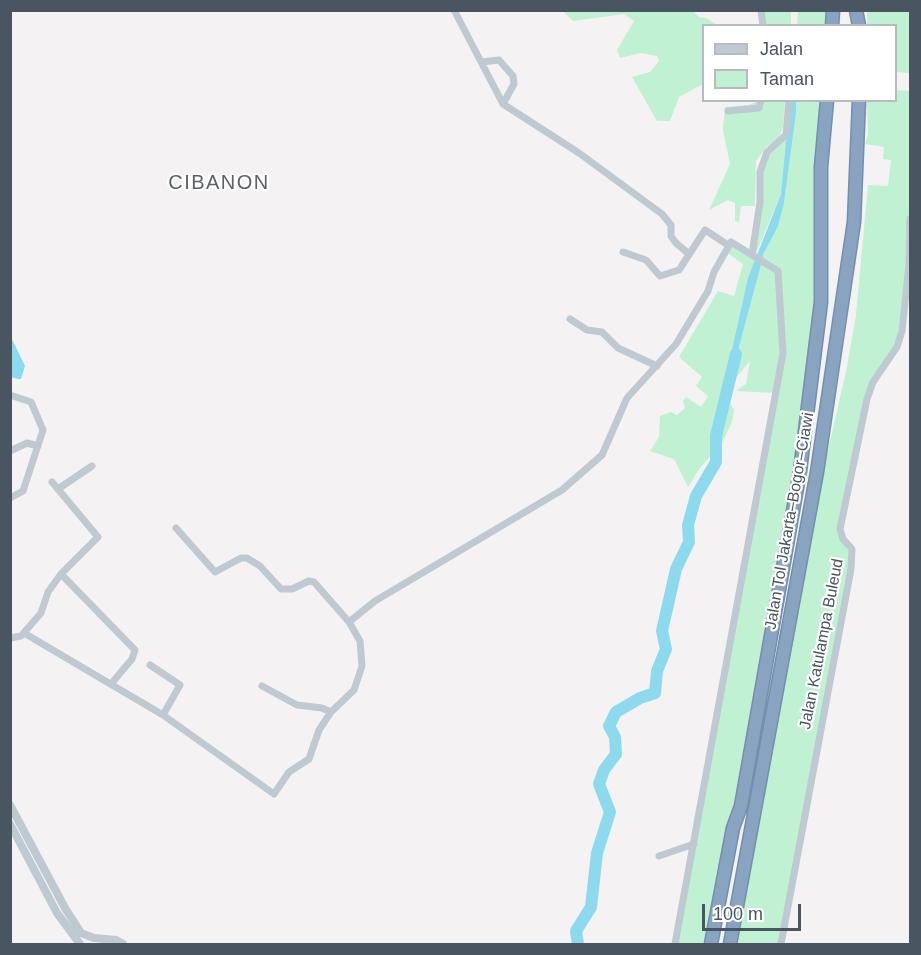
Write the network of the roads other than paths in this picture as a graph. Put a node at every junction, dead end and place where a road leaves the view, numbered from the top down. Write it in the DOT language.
graph roads {
  1 [pos="454,10"];
  2 [pos="482,62"];
  3 [pos="760,102"];
  4 [pos="789,102"];
  5 [pos="827,102"];
  6 [pos="859,102"];
  7 [pos="503,104"];
  8 [pos="728,111"];
  9 [pos="910,219"];
  10 [pos="728,245"];
  11 [pos="623,252"];
  12 [pos="689,254"];
  13 [pos="753,256"];
  14 [pos="570,319"];
  15 [pos="657,366"];
  16 [pos="12,395"];
  17 [pos="11,405"];
  18 [pos="38,446"];
  19 [pos="10,451"];
  20 [pos="92,466"];
  21 [pos="52,482"];
  22 [pos="58,489"];
  23 [pos="818,493"];
  24 [pos="10,498"];
  25 [pos="176,528"];
  26 [pos="804,537"];
  27 [pos="61,574"];
  28 [pos="349,622"];
  29 [pos="24,633"];
  30 [pos="10,638"];
  31 [pos="150,665"];
  32 [pos="111,684"];
  33 [pos="262,686"];
  34 [pos="331,712"];
  35 [pos="164,715"];
  36 [pos="10,804"];
  37 [pos="10,824"];
  38 [pos="694,844"];
  39 [pos="659,856"];
  40 [pos="79,939"];
  41 [pos="123,945"];
  42 [pos="675,945"];
  43 [pos="711,945"];
  44 [pos="730,945"];
  45 [pos="781,945"];
  1 -- 2 [label="street"];
  2 -- 7 [label="street"];
  2 -- 7 [label="street"];
  3 -- 8 [label="street"];
  4 -- 13 [label="street"];
  5 -- 43 [label="highway, Jalan Tol Jakarta–Bogor–Ciawi"];
  6 -- 26 [label="highway, Jalan Tol Jakarta–Bogor–Ciawi"];
  7 -- 12 [label="street"];
  9 -- 45 [label="street, Jalan Katulampa Buleud"];
  10 -- 12 [label="street"];
  10 -- 13 [label="street"];
  10 -- 15 [label="street"];
  11 -- 12 [label="street"];
  13 -- 38 [label="street"];
  14 -- 15 [label="street"];
  15 -- 28 [label="street"];
  16 -- 17 [label="street"];
  16 -- 18 [label="street"];
  18 -- 19 [label="street"];
  18 -- 24 [label="street"];
  20 -- 22 [label="street"];
  21 -- 22 [label="street"];
  22 -- 27 [label="street"];
  23 -- 26 [label="highway"];
  25 -- 28 [label="street"];
  26 -- 44 [label="highway, Jalan Tol Jakarta–Bogor–Ciawi"];
  27 -- 29 [label="street"];
  27 -- 32 [label="street"];
  28 -- 34 [label="street"];
  29 -- 30 [label="street"];
  29 -- 32 [label="street"];
  31 -- 35 [label="street"];
  32 -- 35 [label="street"];
  33 -- 34 [label="street"];
  34 -- 35 [label="street"];
  36 -- 40 [label="street"];
  37 -- 40 [label="street"];
  38 -- 39 [label="street"];
  38 -- 42 [label="street"];
  40 -- 41 [label="street"];
}
